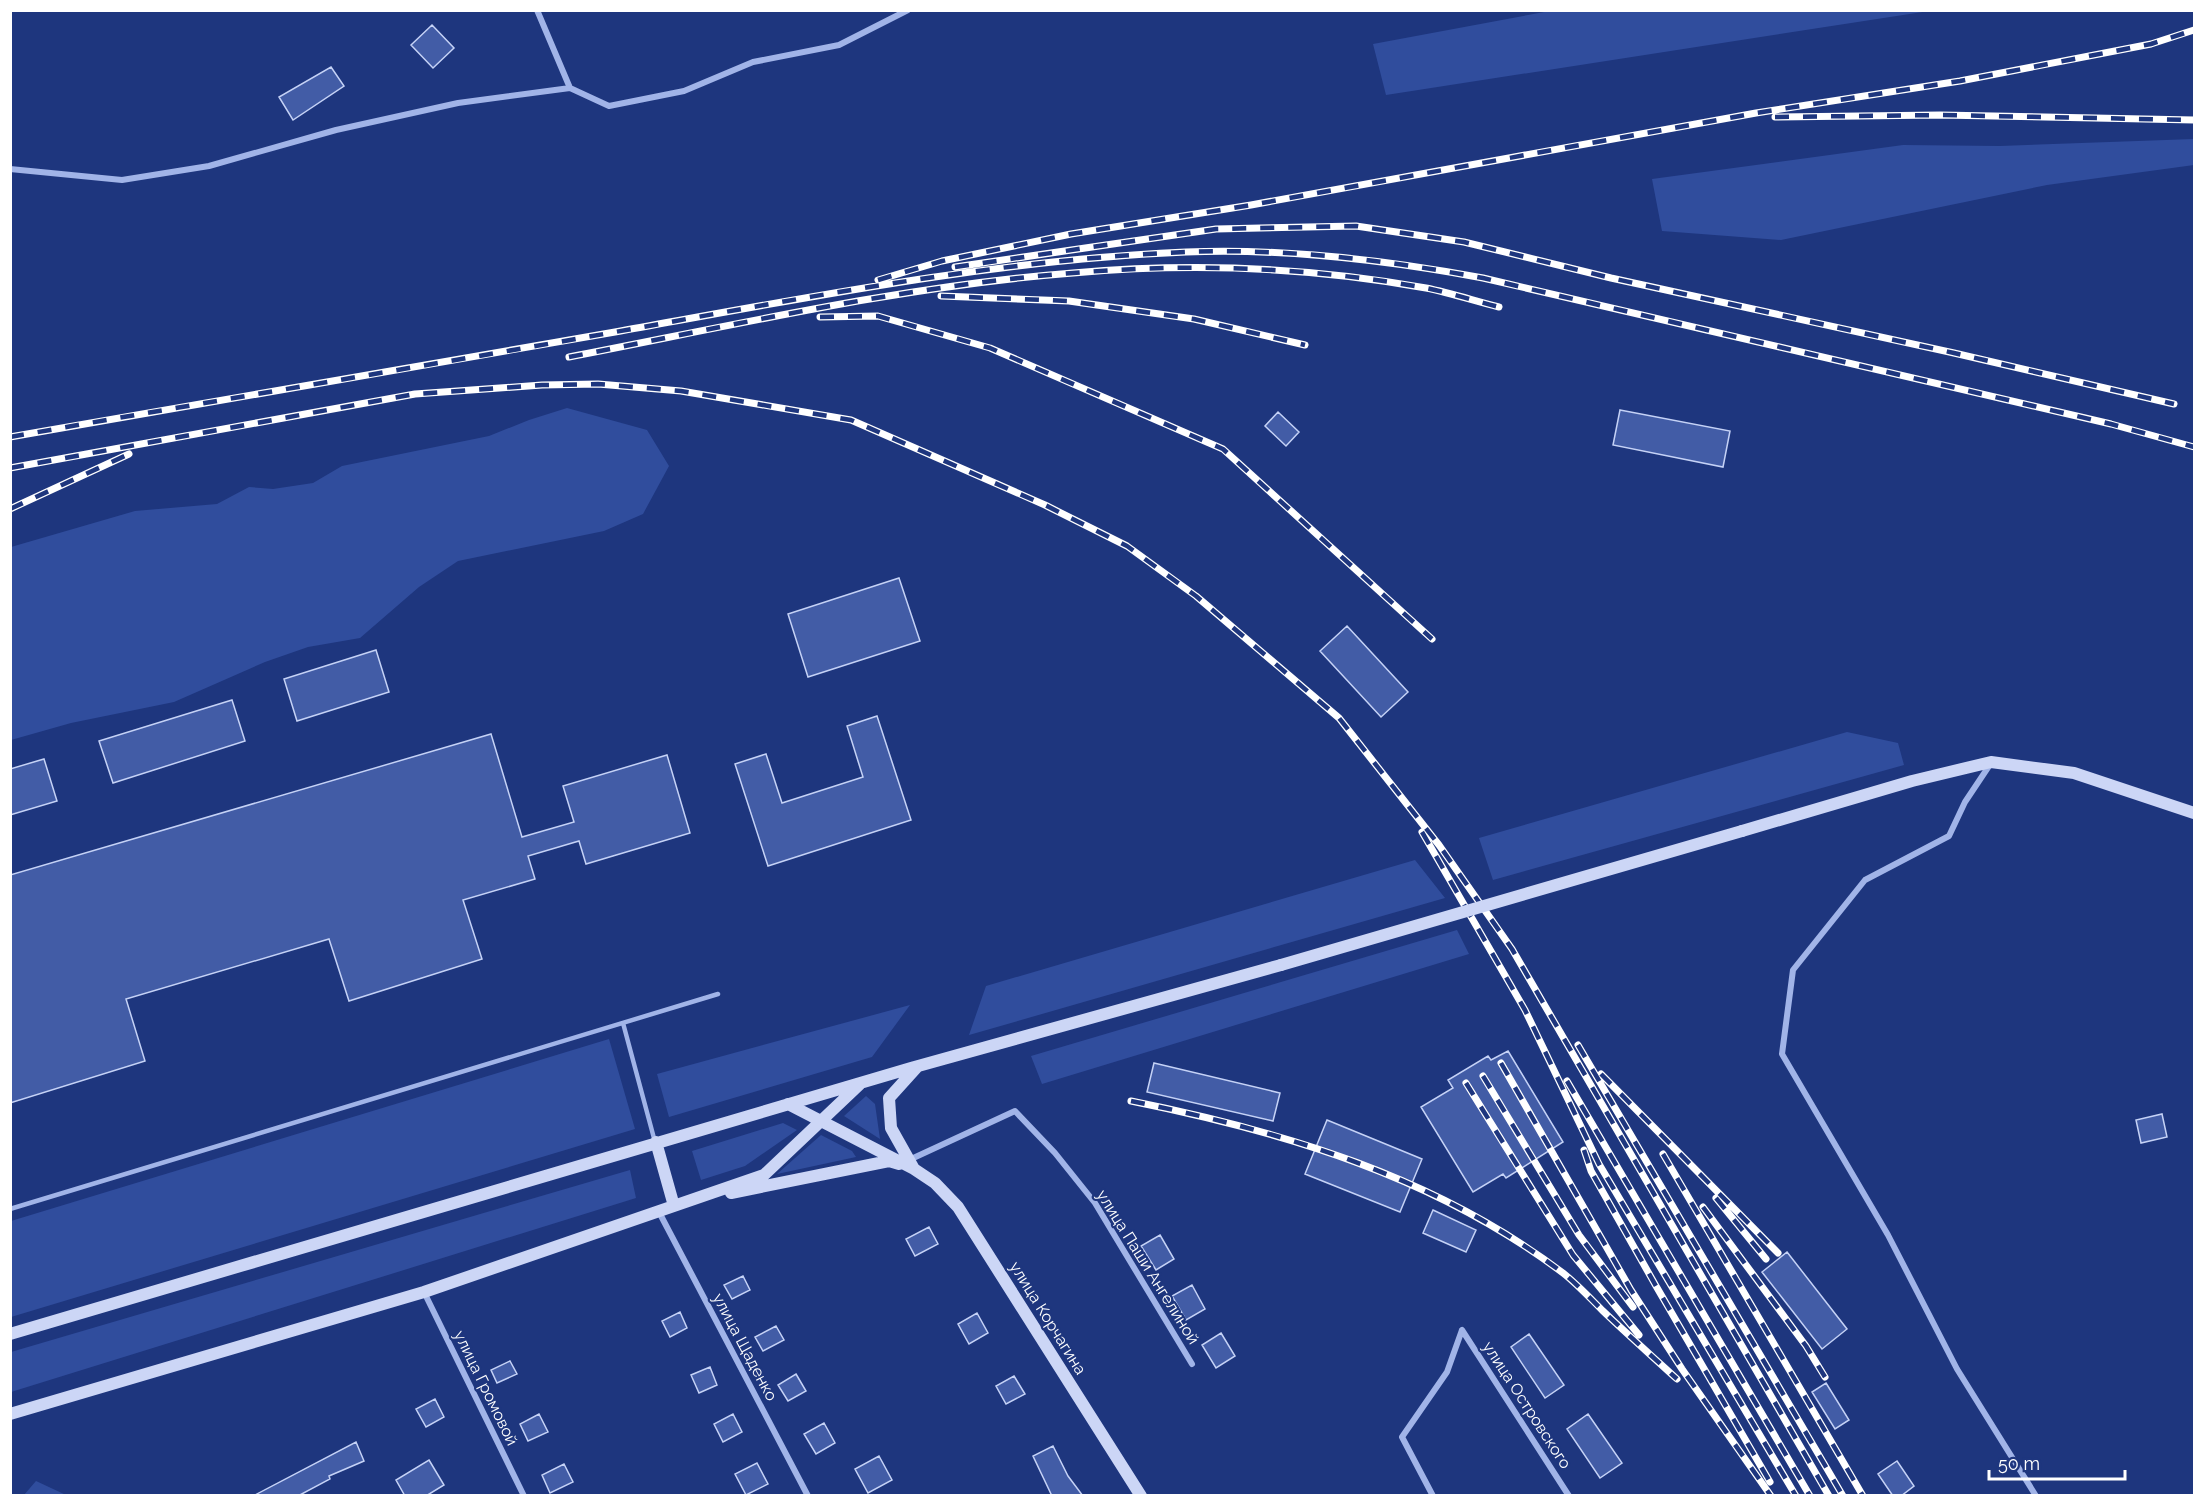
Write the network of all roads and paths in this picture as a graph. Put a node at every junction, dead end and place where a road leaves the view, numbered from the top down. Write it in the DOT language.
graph roads {
  1 [pos="537,10"];
  2 [pos="908,10"];
  3 [pos="570,88"];
  4 [pos="10,169"];
  5 [pos="1991,762"];
  6 [pos="2194,813"];
  7 [pos="718,994"];
  8 [pos="623,1023"];
  9 [pos="918,1066"];
  10 [pos="861,1083"];
  11 [pos="788,1104"];
  12 [pos="821,1121"];
  13 [pos="656,1142"];
  14 [pos="912,1165"];
  15 [pos="694,1201"];
  16 [pos="674,1206"];
  17 [pos="10,1209"];
  18 [pos="659,1211"];
  19 [pos="424,1292"];
  20 [pos="10,1334"];
  21 [pos="1192,1364"];
  22 [pos="10,1414"];
  23 [pos="524,1496"];
  24 [pos="808,1496"];
  25 [pos="1141,1496"];
  26 [pos="1433,1496"];
  27 [pos="1569,1496"];
  28 [pos="2036,1496"];
  1 -- 3 [label="street"];
  2 -- 3 [label="street"];
  3 -- 4 [label="street"];
  5 -- 6 [label="main road"];
  5 -- 9 [label="main road, bridge"];
  5 -- 28 [label="street"];
  7 -- 8 [label="lane"];
  8 -- 13 [label="lane"];
  8 -- 17 [label="lane"];
  9 -- 10 [label="main road"];
  9 -- 14 [label="main road"];
  10 -- 11 [label="main road"];
  10 -- 12 [label="main road"];
  11 -- 12 [label="main road"];
  11 -- 13 [label="main road"];
  12 -- 14 [label="main road"];
  12 -- 15 [label="main road"];
  13 -- 16 [label="main road"];
  13 -- 20 [label="main road"];
  14 -- 15 [label="main road"];
  14 -- 21 [label="street, улица Паши Ангелиной"];
  14 -- 25 [label="main road, улица Корчагина"];
  15 -- 16 [label="main road"];
  16 -- 18 [label="main road"];
  18 -- 19 [label="main road"];
  18 -- 24 [label="street, улица Щаденко"];
  19 -- 22 [label="main road"];
  19 -- 23 [label="street, улица Громовой"];
  26 -- 27 [label="street, улица Островского"];
}
